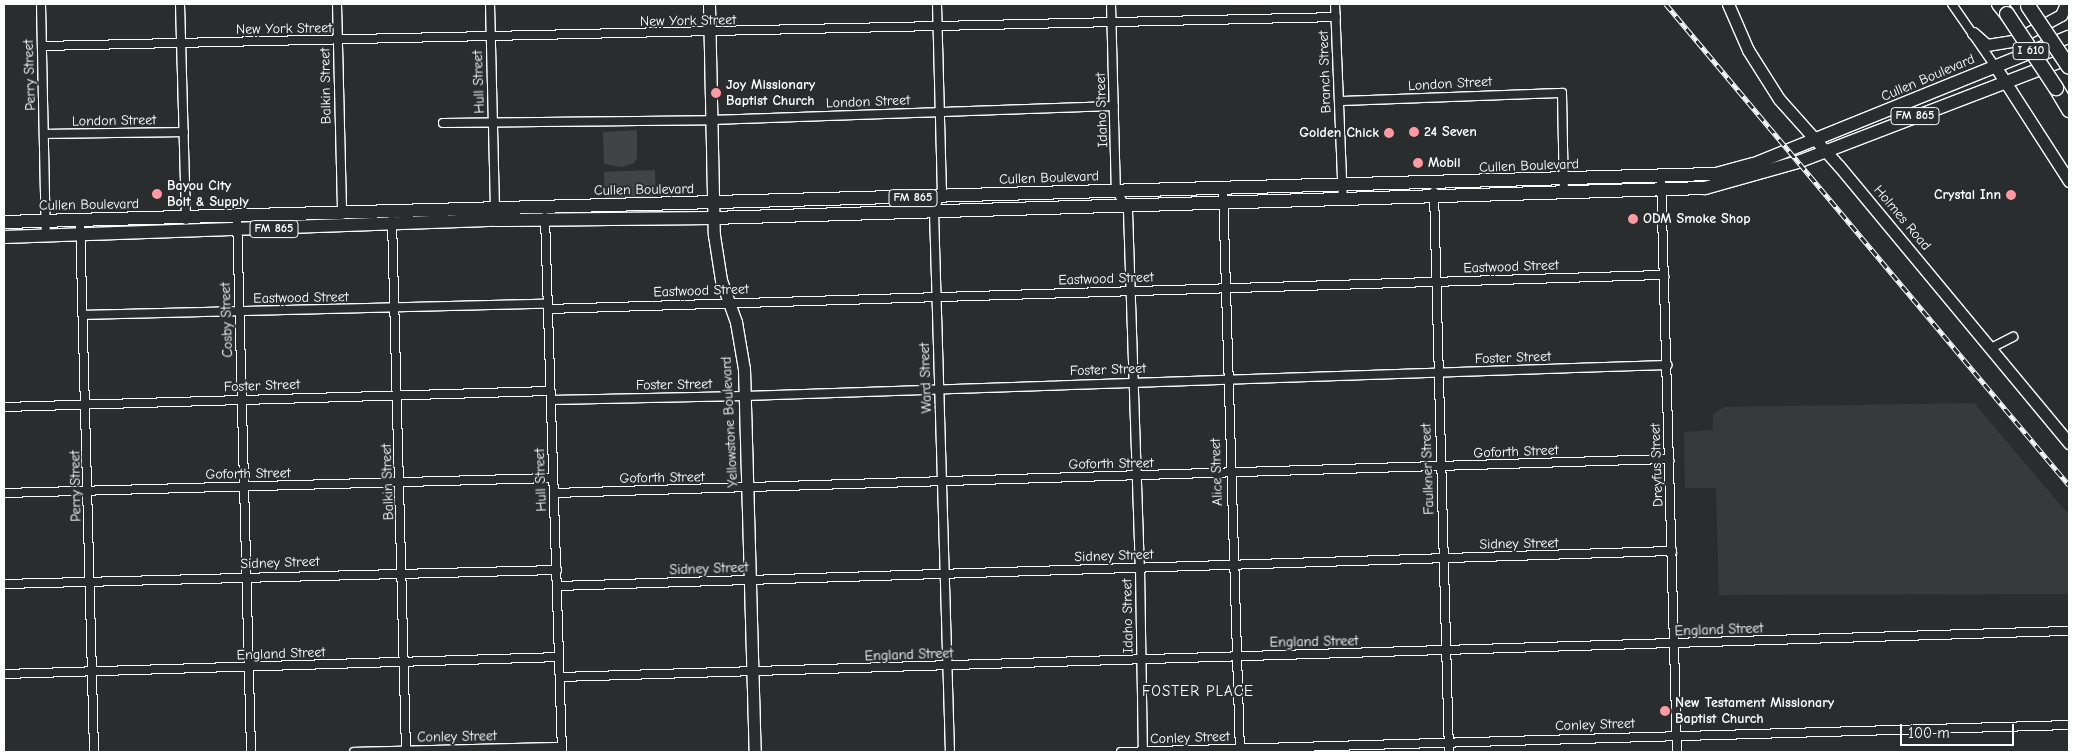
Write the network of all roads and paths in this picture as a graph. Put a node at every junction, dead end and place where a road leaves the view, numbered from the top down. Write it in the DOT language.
graph roads {
  1 [pos="41,4"];
  2 [pos="180,4"];
  3 [pos="336,4"];
  4 [pos="490,4"];
  5 [pos="709,4"];
  6 [pos="937,4"];
  7 [pos="1111,4"];
  8 [pos="1335,4"];
  9 [pos="1728,4"];
  10 [pos="1952,4"];
  11 [pos="2066,4"];
  12 [pos="2027,5"];
  13 [pos="2003,9"];
  14 [pos="1336,17"];
  15 [pos="1112,21"];
  16 [pos="938,26"];
  17 [pos="710,33"];
  18 [pos="1973,33"];
  19 [pos="490,37"];
  20 [pos="2069,37"];
  21 [pos="338,41"];
  22 [pos="181,44"];
  23 [pos="42,46"];
  24 [pos="2069,58"];
  25 [pos="1995,66"];
  26 [pos="2069,67"];
  27 [pos="2005,82"];
  28 [pos="1339,101"];
  29 [pos="1114,106"];
  30 [pos="2069,110"];
  31 [pos="940,112"];
  32 [pos="711,120"];
  33 [pos="443,123"];
  34 [pos="493,124"];
  35 [pos="184,132"];
  36 [pos="44,134"];
  37 [pos="1816,140"];
  38 [pos="1826,152"];
  39 [pos="1565,179"];
  40 [pos="1717,179"];
  41 [pos="2069,180"];
  42 [pos="1434,184"];
  43 [pos="1662,184"];
  44 [pos="1116,190"];
  45 [pos="1342,193"];
  46 [pos="1564,193"];
  47 [pos="1030,194"];
  48 [pos="1223,196"];
  49 [pos="941,197"];
  50 [pos="1434,197"];
  51 [pos="711,204"];
  52 [pos="1125,204"];
  53 [pos="830,207"];
  54 [pos="1030,207"];
  55 [pos="934,211"];
  56 [pos="342,213"];
  57 [pos="545,213"];
  58 [pos="495,214"];
  59 [pos="237,216"];
  60 [pos="186,218"];
  61 [pos="712,218"];
  62 [pos="392,219"];
  63 [pos="80,220"];
  64 [pos="46,221"];
  65 [pos="4,222"];
  66 [pos="343,227"];
  67 [pos="238,230"];
  68 [pos="186,232"];
  69 [pos="81,234"];
  70 [pos="46,236"];
  71 [pos="4,237"];
  72 [pos="1664,275"];
  73 [pos="1436,282"];
  74 [pos="1225,288"];
  75 [pos="1131,290"];
  76 [pos="936,297"];
  77 [pos="728,302"];
  78 [pos="548,307"];
  79 [pos="395,308"];
  80 [pos="238,312"];
  81 [pos="84,315"];
  82 [pos="2013,337"];
  83 [pos="1991,348"];
  84 [pos="1666,365"];
  85 [pos="1437,373"];
  86 [pos="1228,380"];
  87 [pos="1134,382"];
  88 [pos="940,389"];
  89 [pos="550,391"];
  90 [pos="398,395"];
  91 [pos="745,396"];
  92 [pos="242,399"];
  93 [pos="551,400"];
  94 [pos="87,404"];
  95 [pos="4,407"];
  96 [pos="2069,443"];
  97 [pos="1669,459"];
  98 [pos="1440,467"];
  99 [pos="1229,473"];
  100 [pos="1137,476"];
  101 [pos="553,478"];
  102 [pos="941,480"];
  103 [pos="399,483"];
  104 [pos="244,487"];
  105 [pos="749,488"];
  106 [pos="88,491"];
  107 [pos="4,493"];
  108 [pos="554,493"];
  109 [pos="1672,552"];
  110 [pos="1443,558"];
  111 [pos="1233,564"];
  112 [pos="1140,568"];
  113 [pos="557,570"];
  114 [pos="404,572"];
  115 [pos="944,572"];
  116 [pos="247,576"];
  117 [pos="91,580"];
  118 [pos="750,580"];
  119 [pos="4,584"];
  120 [pos="557,586"];
  121 [pos="2069,631"];
  122 [pos="1674,644"];
  123 [pos="1446,651"];
  124 [pos="559,657"];
  125 [pos="1235,657"];
  126 [pos="1141,660"];
  127 [pos="404,662"];
  128 [pos="949,666"];
  129 [pos="249,667"];
  130 [pos="92,671"];
  131 [pos="753,672"];
  132 [pos="4,674"];
  133 [pos="560,677"];
  134 [pos="2069,725"];
  135 [pos="1677,735"];
  136 [pos="1449,743"];
  137 [pos="406,750"];
  138 [pos="562,750"];
  139 [pos="1239,750"];
  140 [pos="94,752"];
  141 [pos="251,752"];
  142 [pos="354,752"];
  143 [pos="755,752"];
  144 [pos="950,752"];
  145 [pos="1121,752"];
  146 [pos="1143,752"];
  147 [pos="1449,752"];
  148 [pos="1677,752"];
  1 -- 23 [label="street, Perry Street"];
  2 -- 22 [label="street"];
  3 -- 21 [label="street, Balkin Street"];
  4 -- 19 [label="street, Hull Street"];
  5 -- 17 [label="main road, Yellowstone Boulevard"];
  6 -- 16 [label="street, Ward Street"];
  7 -- 15 [label="street, Idaho Street"];
  8 -- 14 [label="street, Branch Street"];
  9 -- 37 [label="main road, Holmes Road"];
  10 -- 18 [label="street"];
  11 -- 18 [label="main road"];
  12 -- 26 [label="highway, I 610, bridge"];
  13 -- 30 [label="highway, I 610, bridge"];
  14 -- 15 [label="street, New York Street"];
  14 -- 28 [label="street, Branch Street"];
  15 -- 16 [label="street, New York Street"];
  15 -- 29 [label="street, Idaho Street"];
  16 -- 17 [label="street, New York Street"];
  16 -- 31 [label="street, Ward Street"];
  17 -- 19 [label="street, New York Street"];
  17 -- 32 [label="main road, Yellowstone Boulevard"];
  18 -- 25 [label="street"];
  19 -- 21 [label="street, New York Street"];
  19 -- 34 [label="street, Hull Street"];
  20 -- 25 [label="main road, Cullen Boulevard / FM 865"];
  21 -- 22 [label="street, New York Street"];
  21 -- 56 [label="street, Balkin Street"];
  22 -- 23 [label="street, New York Street"];
  22 -- 35 [label="street"];
  23 -- 36 [label="street, Perry Street"];
  24 -- 27 [label="main road, Cullen Boulevard / FM 865"];
  25 -- 27 [label="main road"];
  25 -- 37 [label="main road, Cullen Boulevard / FM 865"];
  27 -- 38 [label="main road, Cullen Boulevard / FM 865"];
  27 -- 41 [label="main road"];
  28 -- 39 [label="street, London Street"];
  28 -- 45 [label="street, Branch Street"];
  29 -- 31 [label="street, London Street"];
  29 -- 44 [label="street, Idaho Street"];
  31 -- 32 [label="street, London Street"];
  31 -- 49 [label="street, Ward Street"];
  32 -- 34 [label="street, London Street"];
  32 -- 51 [label="main road, Yellowstone Boulevard"];
  33 -- 34 [label="street, London Street"];
  34 -- 58 [label="street, Hull Street"];
  35 -- 36 [label="street, London Street"];
  35 -- 60 [label="street"];
  36 -- 64 [label="street, Perry Street"];
  37 -- 38 [label="main road, Holmes Road"];
  37 -- 40 [label="main road, Cullen Boulevard / FM 865"];
  38 -- 40 [label="main road, Cullen Boulevard / FM 865"];
  38 -- 83 [label="main road, Holmes Road"];
  39 -- 42 [label="main road, Cullen Boulevard / FM 865"];
  39 -- 43 [label="main road, Cullen Boulevard / FM 865"];
  39 -- 46 [label="street"];
  40 -- 43 [label="main road, Cullen Boulevard / FM 865"];
  42 -- 45 [label="main road, Cullen Boulevard / FM 865"];
  42 -- 50 [label="street, Faulkner Street"];
  43 -- 46 [label="main road, Cullen Boulevard / FM 865"];
  43 -- 72 [label="street, Dreyfus Street"];
  44 -- 47 [label="main road, Cullen Boulevard / FM 865"];
  44 -- 48 [label="main road, Cullen Boulevard / FM 865"];
  44 -- 52 [label="street, Idaho Street"];
  45 -- 48 [label="main road, Cullen Boulevard / FM 865"];
  45 -- 50 [label="main road, Cullen Boulevard / FM 865"];
  46 -- 50 [label="main road, Cullen Boulevard / FM 865"];
  47 -- 49 [label="main road, Cullen Boulevard / FM 865"];
  47 -- 54 [label="main road"];
  48 -- 52 [label="main road, Cullen Boulevard / FM 865"];
  48 -- 74 [label="street, Alice Street"];
  49 -- 53 [label="main road, Cullen Boulevard / FM 865"];
  49 -- 55 [label="street, Ward Street"];
  50 -- 73 [label="street, Faulkner Street"];
  51 -- 53 [label="main road, Cullen Boulevard / FM 865"];
  51 -- 57 [label="main road, Cullen Boulevard / FM 865"];
  51 -- 61 [label="main road, Yellowstone Boulevard"];
  52 -- 54 [label="main road, Cullen Boulevard / FM 865"];
  52 -- 75 [label="street, Idaho Street"];
  53 -- 55 [label="main road, Cullen Boulevard / FM 865"];
  53 -- 61 [label="main road, Cullen Boulevard / FM 865"];
  54 -- 55 [label="main road, Cullen Boulevard / FM 865"];
  55 -- 76 [label="street, Ward Street"];
  56 -- 59 [label="main road, Cullen Boulevard / FM 865"];
  56 -- 62 [label="main road, Cullen Boulevard / FM 865"];
  56 -- 66 [label="street, Balkin Street"];
  57 -- 58 [label="main road, Cullen Boulevard / FM 865"];
  57 -- 61 [label="main road, Cullen Boulevard / FM 865"];
  57 -- 78 [label="street, Hull Street"];
  58 -- 62 [label="main road, Cullen Boulevard / FM 865"];
  59 -- 60 [label="main road, Cullen Boulevard / FM 865"];
  59 -- 67 [label="street, Cosby Street"];
  60 -- 63 [label="main road, Cullen Boulevard / FM 865"];
  60 -- 68 [label="street"];
  61 -- 77 [label="main road, Yellowstone Boulevard"];
  62 -- 66 [label="main road, Cullen Boulevard / FM 865"];
  62 -- 79 [label="street, Balkin Street"];
  63 -- 64 [label="main road, Cullen Boulevard / FM 865"];
  63 -- 69 [label="street, Perry Street"];
  64 -- 65 [label="main road, Cullen Boulevard / FM 865"];
  64 -- 70 [label="street, Perry Street"];
  66 -- 67 [label="main road, Cullen Boulevard / FM 865"];
  67 -- 68 [label="main road, Cullen Boulevard / FM 865"];
  67 -- 80 [label="street, Cosby Street"];
  68 -- 69 [label="main road, Cullen Boulevard / FM 865"];
  69 -- 70 [label="main road, Cullen Boulevard / FM 865"];
  69 -- 81 [label="street, Perry Street"];
  70 -- 71 [label="main road, Cullen Boulevard / FM 865"];
  72 -- 73 [label="street, Eastwood Street"];
  72 -- 84 [label="street, Dreyfus Street"];
  73 -- 74 [label="street, Eastwood Street"];
  73 -- 85 [label="street, Faulkner Street"];
  74 -- 75 [label="street, Eastwood Street"];
  74 -- 86 [label="street, Alice Street"];
  75 -- 76 [label="street, Eastwood Street"];
  75 -- 87 [label="street, Idaho Street"];
  76 -- 77 [label="street, Eastwood Street"];
  76 -- 88 [label="street, Ward Street"];
  77 -- 78 [label="street, Eastwood Street"];
  77 -- 91 [label="main road, Yellowstone Boulevard"];
  78 -- 79 [label="street, Eastwood Street"];
  78 -- 89 [label="street, Hull Street"];
  79 -- 80 [label="street, Eastwood Street"];
  79 -- 90 [label="street, Balkin Street"];
  80 -- 81 [label="street, Eastwood Street"];
  80 -- 92 [label="street, Cosby Street"];
  81 -- 94 [label="street, Perry Street"];
  82 -- 83 [label="street"];
  83 -- 96 [label="main road, Holmes Road"];
  84 -- 85 [label="street, Foster Street"];
  84 -- 97 [label="street, Dreyfus Street"];
  85 -- 86 [label="street, Foster Street"];
  85 -- 98 [label="street, Faulkner Street"];
  86 -- 87 [label="street, Foster Street"];
  86 -- 99 [label="street, Alice Street"];
  87 -- 88 [label="street, Foster Street"];
  87 -- 100 [label="street, Idaho Street"];
  88 -- 91 [label="street, Foster Street"];
  88 -- 102 [label="street, Ward Street"];
  89 -- 90 [label="street, Foster Street"];
  89 -- 93 [label="street, Hull Street"];
  90 -- 92 [label="street, Foster Street"];
  90 -- 103 [label="street, Balkin Street"];
  91 -- 93 [label="street, Foster Street"];
  91 -- 105 [label="main road, Yellowstone Boulevard"];
  92 -- 94 [label="street, Foster Street"];
  92 -- 104 [label="street, Cosby Street"];
  93 -- 101 [label="street, Hull Street"];
  94 -- 95 [label="street, Foster Street"];
  94 -- 106 [label="street, Perry Street"];
  97 -- 98 [label="street, Goforth Street"];
  97 -- 109 [label="street, Dreyfus Street"];
  98 -- 99 [label="street, Goforth Street"];
  98 -- 110 [label="street, Faulkner Street"];
  99 -- 100 [label="street, Goforth Street"];
  99 -- 111 [label="street, Alice Street"];
  100 -- 102 [label="street, Goforth Street"];
  100 -- 112 [label="street, Idaho Street"];
  101 -- 103 [label="street, Goforth Street"];
  101 -- 108 [label="street, Hull Street"];
  102 -- 105 [label="street, Goforth Street"];
  102 -- 115 [label="street, Ward Street"];
  103 -- 104 [label="street, Goforth Street"];
  103 -- 114 [label="street, Balkin Street"];
  104 -- 106 [label="street, Goforth Street"];
  104 -- 116 [label="street, Cosby Street"];
  105 -- 108 [label="street, Goforth Street"];
  105 -- 118 [label="main road, Yellowstone Boulevard"];
  106 -- 107 [label="street, Goforth Street"];
  106 -- 117 [label="street, Perry Street"];
  108 -- 113 [label="street, Hull Street"];
  109 -- 110 [label="street, Sidney Street"];
  109 -- 122 [label="street, Dreyfus Street"];
  110 -- 111 [label="street, Sidney Street"];
  110 -- 123 [label="street, Faulkner Street"];
  111 -- 112 [label="street, Sidney Street"];
  111 -- 125 [label="street, Alice Street"];
  112 -- 115 [label="street, Sidney Street"];
  112 -- 126 [label="street, Idaho Street"];
  113 -- 114 [label="street, Sidney Street"];
  113 -- 120 [label="street, Hull Street"];
  114 -- 116 [label="street, Sidney Street"];
  114 -- 127 [label="street, Balkin Street"];
  115 -- 118 [label="street, Sidney Street"];
  115 -- 128 [label="street, Ward Street"];
  116 -- 117 [label="street, Sidney Street"];
  116 -- 129 [label="street, Cosby Street"];
  117 -- 119 [label="street, Sidney Street"];
  117 -- 130 [label="street, Perry Street"];
  118 -- 120 [label="street, Sidney Street"];
  118 -- 131 [label="main road, Yellowstone Boulevard"];
  120 -- 124 [label="street, Hull Street"];
  121 -- 122 [label="street, England Street"];
  122 -- 123 [label="street, England Street"];
  122 -- 135 [label="street, Dreyfus Street"];
  123 -- 125 [label="street, England Street"];
  123 -- 136 [label="street, Faulkner Street"];
  124 -- 127 [label="street, England Street"];
  124 -- 133 [label="street, Hull Street"];
  125 -- 126 [label="street, England Street"];
  125 -- 139 [label="street, Alice Street"];
  126 -- 128 [label="street, England Street"];
  126 -- 146 [label="street, Idaho Street"];
  127 -- 129 [label="street, England Street"];
  127 -- 137 [label="street, Balkin Street"];
  128 -- 131 [label="street, England Street"];
  128 -- 144 [label="street, Ward Street"];
  129 -- 130 [label="street, England Street"];
  129 -- 141 [label="street, Cosby Street"];
  130 -- 132 [label="street, England Street"];
  130 -- 140 [label="street, Perry Street"];
  131 -- 133 [label="street, England Street"];
  131 -- 143 [label="main road, Yellowstone Boulevard"];
  133 -- 138 [label="street, Hull Street"];
  134 -- 135 [label="street, Conley Street"];
  135 -- 136 [label="street, Conley Street"];
  135 -- 148 [label="street, Dreyfus Street"];
  136 -- 139 [label="street, Conley Street"];
  136 -- 147 [label="street, Faulkner Street"];
  137 -- 138 [label="street, Conley Street"];
  137 -- 142 [label="street, Conley Street"];
  139 -- 146 [label="street, Conley Street"];
  145 -- 146 [label="street, Conley Street"];
}
